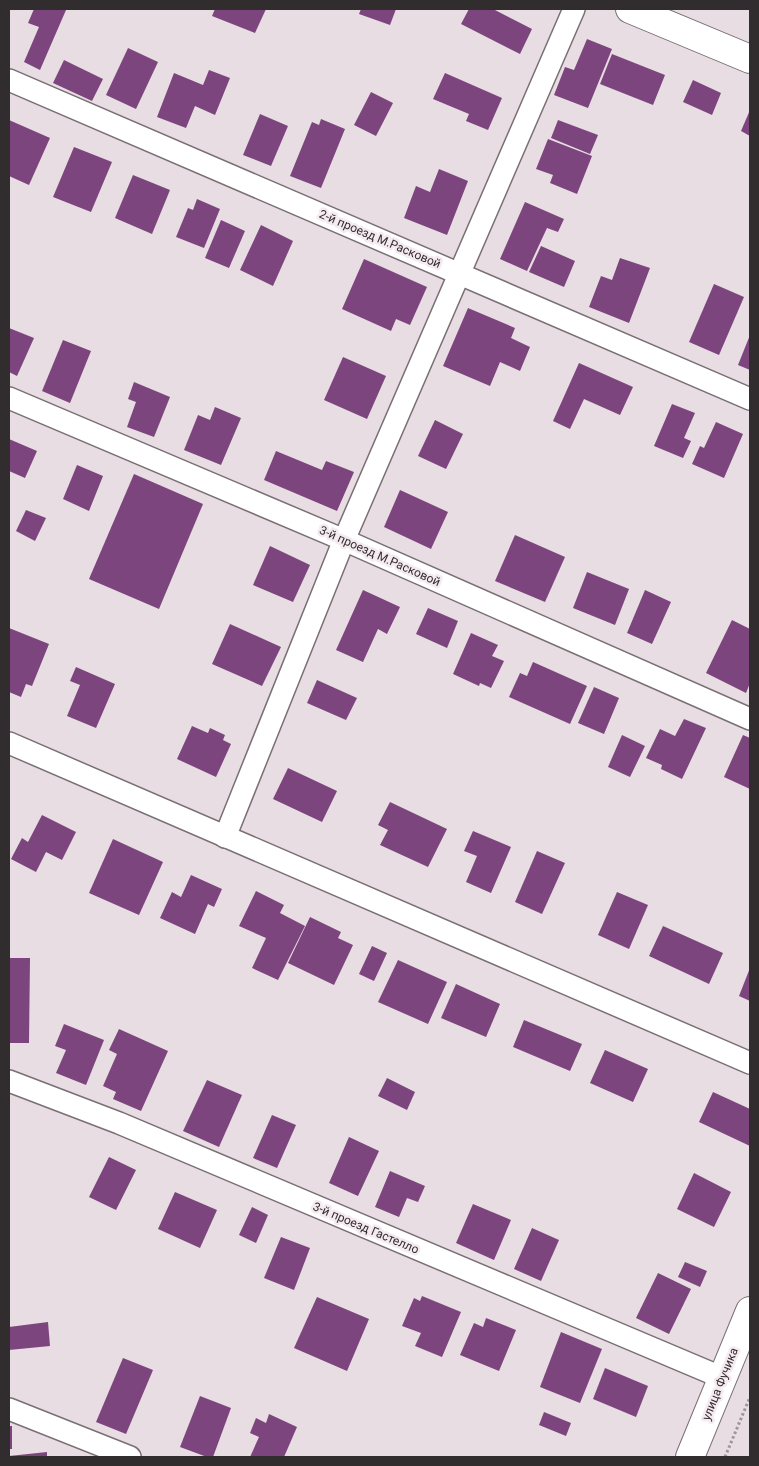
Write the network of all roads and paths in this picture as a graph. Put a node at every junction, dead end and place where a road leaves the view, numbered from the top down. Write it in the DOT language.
graph roads {
  1 [pos="574,9"];
  2 [pos="630,9"];
  3 [pos="750,60"];
  4 [pos="9,80"];
  5 [pos="460,274"];
  6 [pos="9,398"];
  7 [pos="750,399"];
  8 [pos="344,540"];
  9 [pos="750,719"];
  10 [pos="9,743"];
  11 [pos="225,837"];
  12 [pos="750,1063"];
  13 [pos="9,1081"];
  14 [pos="750,1311"];
  15 [pos="723,1378"];
  16 [pos="750,1397"];
  17 [pos="9,1409"];
  18 [pos="130,1457"];
  19 [pos="690,1457"];
  20 [pos="725,1457"];
  1 -- 5 [label="street"];
  2 -- 3 [label="street"];
  4 -- 5 [label="street, 2-й проезд М.Расковой"];
  5 -- 7 [label="street, 2-й проезд М.Расковой"];
  5 -- 8 [label="street"];
  6 -- 8 [label="street, 3-й проезд М.Расковой"];
  8 -- 9 [label="street, 3-й проезд М.Расковой"];
  8 -- 11 [label="street"];
  10 -- 11 [label="street"];
  11 -- 12 [label="street"];
  13 -- 15 [label="street, 3-й проезд Гастелло"];
  14 -- 15 [label="street, улица Фучика"];
  15 -- 19 [label="street, улица Фучика"];
  16 -- 20 [label="path"];
  17 -- 18 [label="street"];
}
